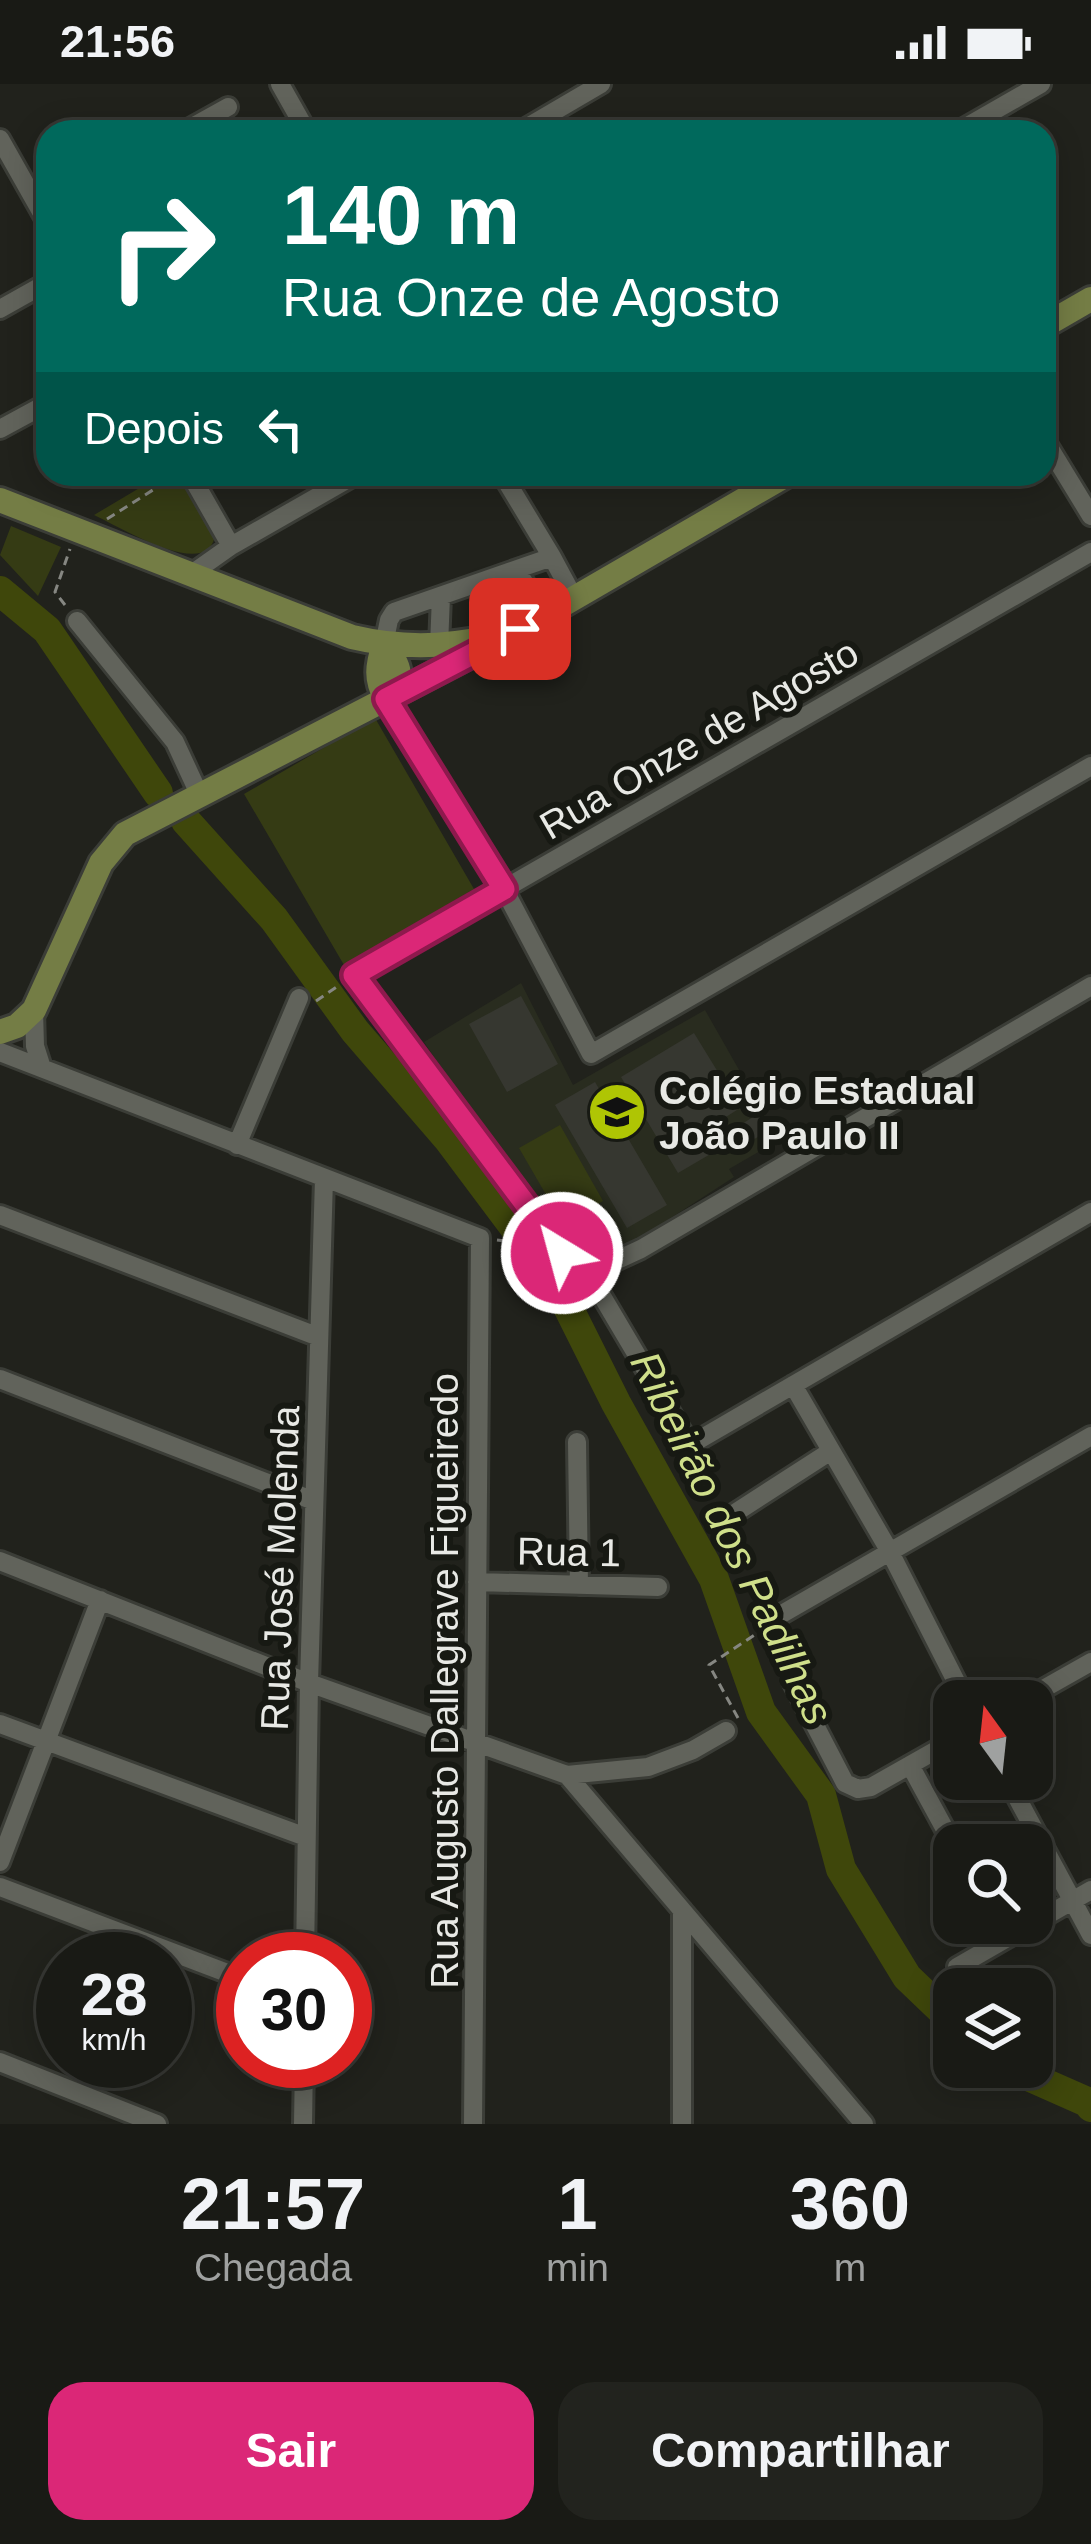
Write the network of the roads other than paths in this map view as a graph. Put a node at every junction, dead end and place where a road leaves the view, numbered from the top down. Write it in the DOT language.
graph roads {
  1 [pos="280,84"];
  2 [pos="601,84"];
  3 [pos="1041,84"];
  4 [pos="228,107"];
  5 [pos="205,120"];
  6 [pos="300,120"];
  7 [pos="540,120"];
  8 [pos="978,120"];
  9 [pos="0,140"];
  10 [pos="9,176"];
  11 [pos="36,204"];
  12 [pos="36,289"];
  13 [pos="1091,299"];
  14 [pos="0,309"];
  15 [pos="1056,319"];
  16 [pos="36,410"];
  17 [pos="0,430"];
  18 [pos="1056,459"];
  19 [pos="197,486"];
  20 [pos="336,486"];
  21 [pos="509,486"];
  22 [pos="767,486"];
  23 [pos="0,500"];
  24 [pos="1091,516"];
  25 [pos="231,546"];
  26 [pos="1091,552"];
  27 [pos="552,557"];
  28 [pos="517,571"];
  29 [pos="190,574"];
  30 [pos="441,596"];
  31 [pos="574,598"];
  32 [pos="544,615"];
  33 [pos="77,621"];
  34 [pos="520,629"];
  35 [pos="384,644"];
  36 [pos="439,646"];
  37 [pos="386,699"];
  38 [pos="1091,766"];
  39 [pos="200,796"];
  40 [pos="504,889"];
  41 [pos="1091,986"];
  42 [pos="303,1002"];
  43 [pos="34,1010"];
  44 [pos="0,1032"];
  45 [pos="0,1052"];
  46 [pos="42,1068"];
  47 [pos="237,1145"];
  48 [pos="324,1179"];
  49 [pos="1091,1212"];
  50 [pos="0,1215"];
  51 [pos="586,1268"];
  52 [pos="319,1337"];
  53 [pos="0,1378"];
  54 [pos="793,1385"];
  55 [pos="1091,1436"];
  56 [pos="578,1442"];
  57 [pos="831,1451"];
  58 [pos="314,1501"];
  59 [pos="721,1522"];
  60 [pos="890,1552"];
  61 [pos="0,1561"];
  62 [pos="477,1582"];
  63 [pos="579,1585"];
  64 [pos="658,1587"];
  65 [pos="100,1600"];
  66 [pos="763,1628"];
  67 [pos="1091,1662"];
  68 [pos="955,1680"];
  69 [pos="309,1682"];
  70 [pos="793,1683"];
  71 [pos="1053,1683"];
  72 [pos="0,1724"];
  73 [pos="725,1731"];
  74 [pos="47,1742"];
  75 [pos="476,1744"];
  76 [pos="933,1752"];
  77 [pos="910,1765"];
  78 [pos="567,1775"];
  79 [pos="1018,1800"];
  80 [pos="942,1824"];
  81 [pos="306,1837"];
  82 [pos="0,1862"];
  83 [pos="0,1887"];
  84 [pos="1091,1890"];
  85 [pos="1072,1901"];
  86 [pos="1053,1909"];
  87 [pos="682,1910"];
  88 [pos="305,1932"];
  89 [pos="1091,1935"];
  90 [pos="985,1944"];
  91 [pos="957,1967"];
  92 [pos="216,1969"];
  93 [pos="0,2062"];
  94 [pos="304,2088"];
  95 [pos="157,2124"];
  96 [pos="303,2124"];
  97 [pos="473,2124"];
  98 [pos="682,2124"];
  99 [pos="864,2124"];
  1 -- 6 [label="street"];
  2 -- 7 [label="street"];
  3 -- 8 [label="street"];
  4 -- 5 [label="street"];
  9 -- 10 [label="street"];
  10 -- 11 [label="street"];
  12 -- 14 [label="street"];
  13 -- 15 [label="main road"];
  16 -- 17 [label="street"];
  18 -- 24 [label="street"];
  19 -- 25 [label="street"];
  20 -- 25 [label="street"];
  21 -- 27 [label="street"];
  22 -- 31 [label="main road"];
  23 -- 29 [label="main road"];
  25 -- 29 [label="street"];
  26 -- 40 [label="street, Rua Onze de Agosto"];
  27 -- 28 [label="street"];
  27 -- 31 [label="street"];
  28 -- 30 [label="street"];
  28 -- 32 [label="street"];
  29 -- 35 [label="main road"];
  30 -- 35 [label="street"];
  30 -- 36 [label="street"];
  31 -- 32 [label="main road"];
  32 -- 34 [label="main road"];
  33 -- 39 [label="street"];
  34 -- 36 [label="main road"];
  34 -- 37 [label="main road"];
  35 -- 36 [label="main road"];
  35 -- 37 [label="main road"];
  37 -- 39 [label="main road"];
  37 -- 40 [label="street"];
  38 -- 40 [label="street"];
  39 -- 43 [label="main road"];
  40 -- 51 [label="street, Rua Onze de Agosto"];
  41 -- 51 [label="street"];
  42 -- 47 [label="street"];
  43 -- 44 [label="main road"];
  43 -- 46 [label="street"];
  45 -- 46 [label="street"];
  46 -- 47 [label="street"];
  47 -- 48 [label="street"];
  48 -- 52 [label="street, Rua José Molenda"];
  48 -- 62 [label="street, Rua Augusto Dallegrave Figueiredo"];
  49 -- 54 [label="street"];
  50 -- 52 [label="street"];
  51 -- 54 [label="street"];
  52 -- 58 [label="street, Rua José Molenda"];
  53 -- 58 [label="street"];
  54 -- 57 [label="street"];
  55 -- 60 [label="street"];
  56 -- 63 [label="street"];
  57 -- 59 [label="street"];
  57 -- 60 [label="street"];
  58 -- 69 [label="street, Rua José Molenda"];
  60 -- 66 [label="street"];
  60 -- 68 [label="street"];
  61 -- 65 [label="street"];
  62 -- 63 [label="street, Rua 1"];
  62 -- 75 [label="street, Rua Augusto Dallegrave Figueiredo"];
  63 -- 64 [label="street, Rua 1"];
  65 -- 69 [label="street"];
  65 -- 74 [label="street"];
  67 -- 71 [label="street"];
  69 -- 75 [label="street"];
  69 -- 81 [label="street, Rua José Molenda"];
  70 -- 77 [label="street"];
  72 -- 74 [label="street"];
  73 -- 78 [label="street"];
  74 -- 81 [label="street"];
  74 -- 82 [label="street"];
  75 -- 78 [label="street"];
  75 -- 97 [label="street, Rua Augusto Dallegrave Figueiredo"];
  76 -- 77 [label="street"];
  77 -- 80 [label="street"];
  78 -- 87 [label="street"];
  79 -- 85 [label="street"];
  81 -- 88 [label="street, Rua José Molenda"];
  83 -- 92 [label="street"];
  84 -- 85 [label="street"];
  85 -- 86 [label="street"];
  85 -- 89 [label="street"];
  87 -- 98 [label="street"];
  87 -- 99 [label="street"];
  90 -- 91 [label="street"];
  93 -- 95 [label="street"];
  94 -- 96 [label="street"];
}
